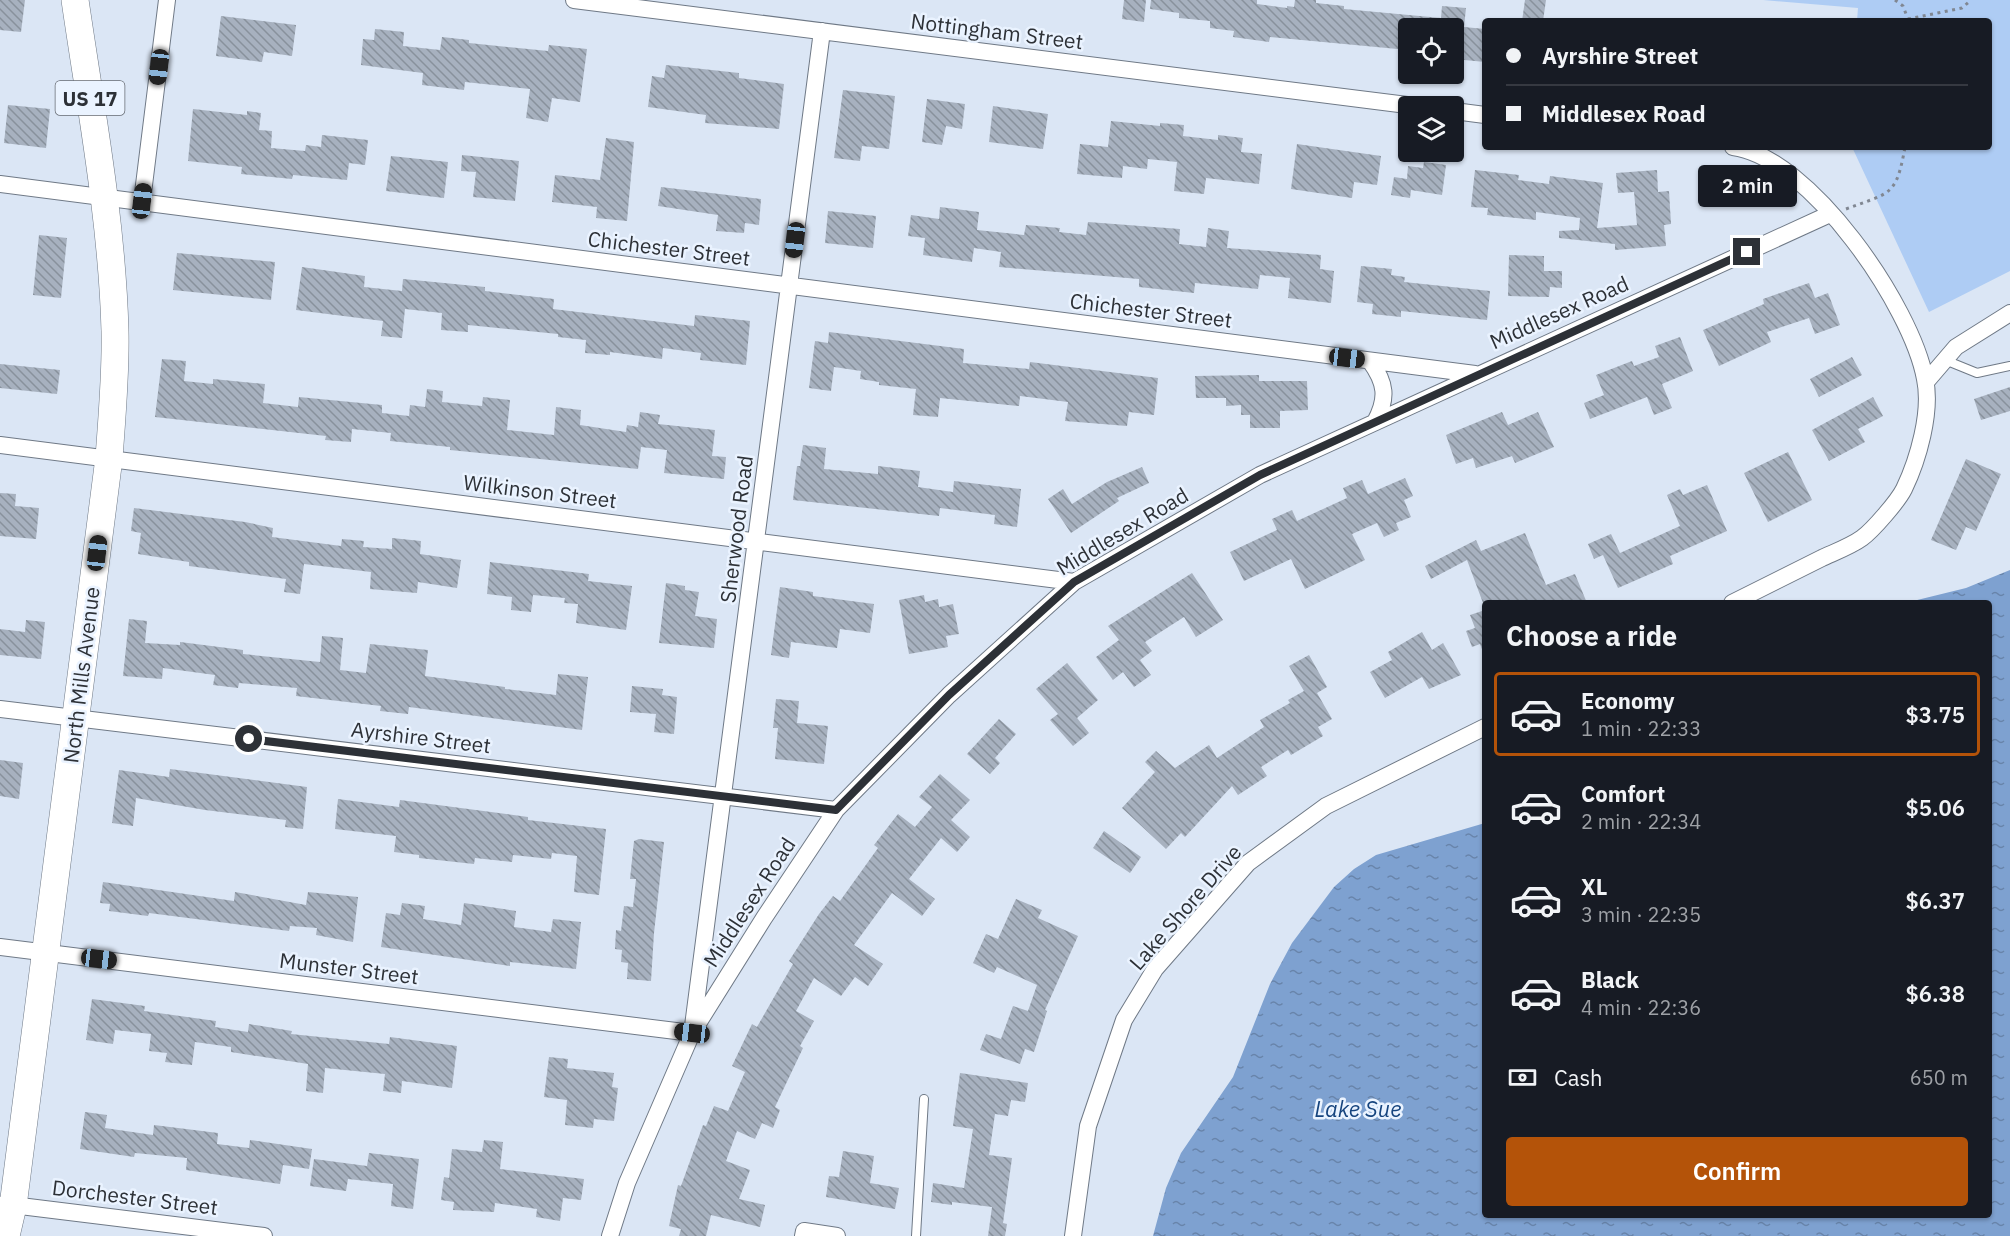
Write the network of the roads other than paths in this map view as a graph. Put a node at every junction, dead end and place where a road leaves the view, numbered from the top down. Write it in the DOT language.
graph roads {
  1 [pos="75,0"];
  2 [pos="167,0"];
  3 [pos="574,0"];
  4 [pos="822,31"];
  5 [pos="1398,104"];
  6 [pos="1464,112"];
  7 [pos="1482,115"];
  8 [pos="1742,150"];
  9 [pos="0,184"];
  10 [pos="104,196"];
  11 [pos="142,201"];
  12 [pos="1830,214"];
  13 [pos="789,286"];
  14 [pos="2010,313"];
  15 [pos="1945,360"];
  16 [pos="1370,361"];
  17 [pos="2010,366"];
  18 [pos="1476,375"];
  19 [pos="1926,382"];
  20 [pos="1375,422"];
  21 [pos="0,445"];
  22 [pos="109,458"];
  23 [pos="757,542"];
  24 [pos="1074,582"];
  25 [pos="1738,600"];
  26 [pos="0,709"];
  27 [pos="76,718"];
  28 [pos="1482,728"];
  29 [pos="724,797"];
  30 [pos="836,810"];
  31 [pos="0,947"];
  32 [pos="45,952"];
  33 [pos="692,1033"];
  34 [pos="924,1099"];
  35 [pos="6,1205"];
  36 [pos="6,1236"];
  37 [pos="13,1236"];
  38 [pos="264,1236"];
  39 [pos="610,1236"];
  40 [pos="803,1236"];
  41 [pos="837,1236"];
  42 [pos="916,1236"];
  43 [pos="1073,1236"];
  1 -- 10 [label="main road, North Mills Avenue / US 17"];
  2 -- 11 [label="street"];
  3 -- 4 [label="street, Nottingham Street"];
  4 -- 5 [label="street, Nottingham Street"];
  4 -- 13 [label="street, Sherwood Road"];
  6 -- 7 [label="street"];
  8 -- 12 [label="street"];
  9 -- 10 [label="street, Chichester Street"];
  10 -- 11 [label="street, Chichester Street"];
  10 -- 22 [label="main road, North Mills Avenue / US 17"];
  11 -- 13 [label="street, Chichester Street"];
  12 -- 18 [label="street, Middlesex Road"];
  12 -- 19 [label="street"];
  13 -- 16 [label="street, Chichester Street"];
  13 -- 23 [label="street, Sherwood Road"];
  14 -- 15 [label="street"];
  15 -- 17 [label="lane"];
  15 -- 19 [label="street"];
  16 -- 18 [label="street, Chichester Street"];
  16 -- 20 [label="street"];
  18 -- 20 [label="street, Middlesex Road"];
  19 -- 25 [label="street"];
  20 -- 24 [label="street, Middlesex Road"];
  21 -- 22 [label="street, Wilkinson Street"];
  22 -- 23 [label="street, Wilkinson Street"];
  22 -- 27 [label="main road, North Mills Avenue / US 17"];
  23 -- 24 [label="street, Wilkinson Street"];
  23 -- 29 [label="street, Sherwood Road"];
  24 -- 30 [label="street, Middlesex Road"];
  26 -- 27 [label="street, Ayrshire Street"];
  27 -- 29 [label="street, Ayrshire Street"];
  27 -- 32 [label="main road, North Mills Avenue / US 17"];
  28 -- 43 [label="street, Lake Shore Drive"];
  29 -- 30 [label="street, Ayrshire Street"];
  29 -- 33 [label="street, Sherwood Road"];
  30 -- 33 [label="street, Middlesex Road"];
  31 -- 32 [label="street, Munster Street"];
  32 -- 33 [label="street, Munster Street"];
  32 -- 35 [label="main road, North Mills Avenue / US 17"];
  33 -- 39 [label="street, Middlesex Road"];
  34 -- 42 [label="lane"];
  35 -- 36 [label="main road, North Mills Avenue / US 17"];
  35 -- 37 [label="main road, North Mills Avenue / US 17"];
  35 -- 38 [label="street, Dorchester Street"];
  40 -- 41 [label="street"];
}
